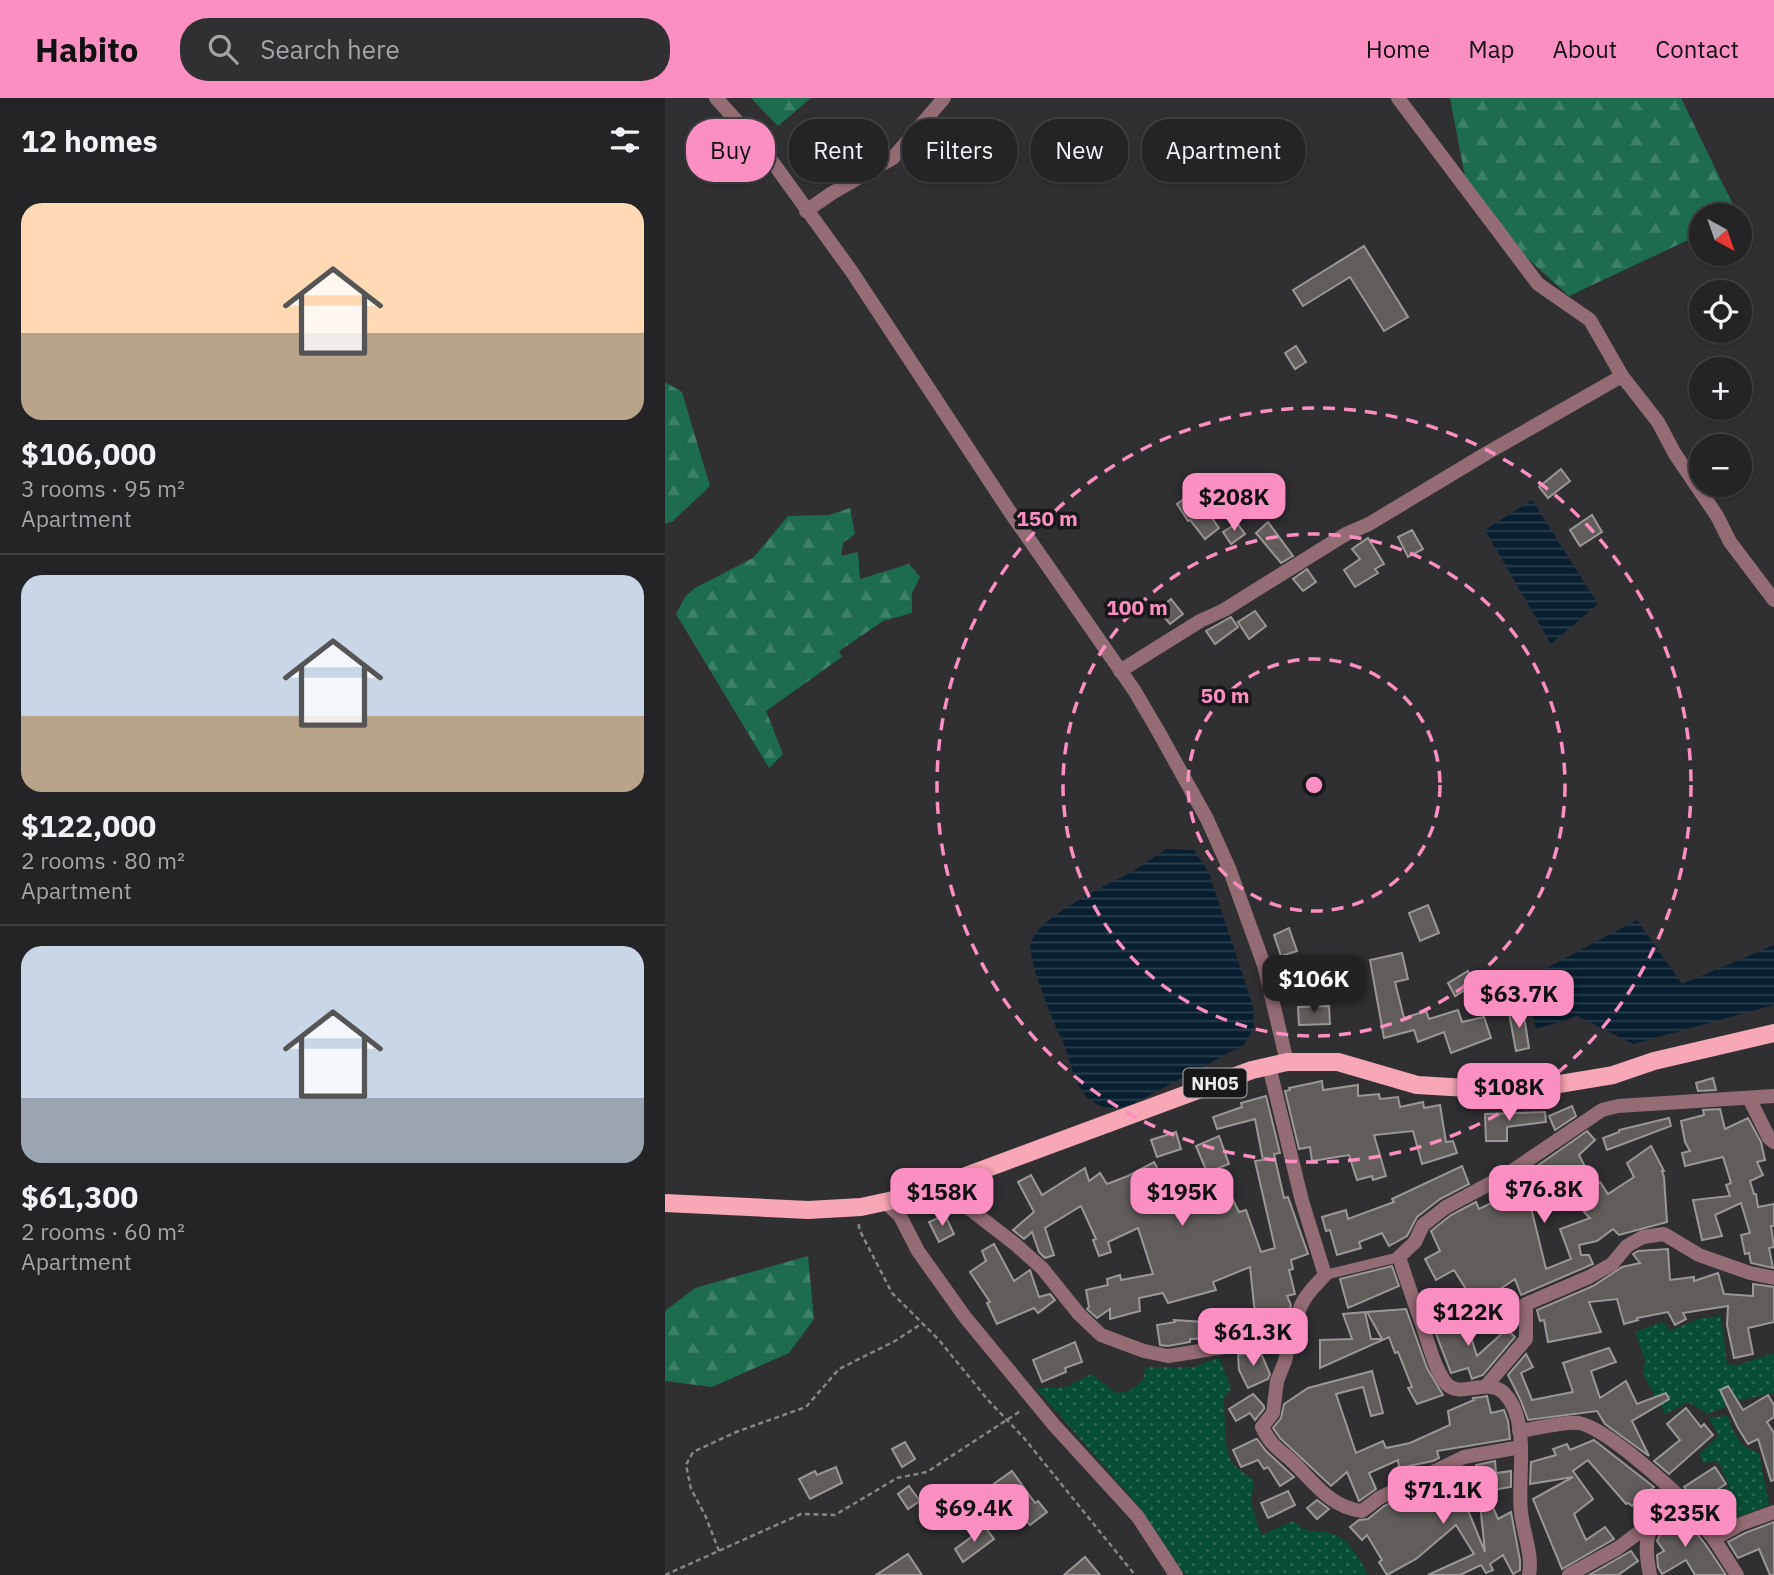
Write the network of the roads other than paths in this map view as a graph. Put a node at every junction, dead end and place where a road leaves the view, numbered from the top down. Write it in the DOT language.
graph roads {
  1 [pos="716,98"];
  2 [pos="944,98"];
  3 [pos="1398,98"];
  4 [pos="806,211"];
  5 [pos="1622,376"];
  6 [pos="1774,600"];
  7 [pos="1120,671"];
  8 [pos="1774,1033"];
  9 [pos="1287,1062"];
  10 [pos="1269,1066"];
  11 [pos="1774,1096"];
  12 [pos="1749,1098"];
  13 [pos="1774,1142"];
  14 [pos="940,1186"];
  15 [pos="885,1202"];
  16 [pos="665,1203"];
  17 [pos="1399,1257"];
  18 [pos="1325,1275"];
  19 [pos="1774,1278"];
  20 [pos="1292,1331"];
  21 [pos="1486,1386"];
  22 [pos="1519,1431"];
  23 [pos="1521,1447"];
  24 [pos="1679,1496"];
  25 [pos="1774,1511"];
  26 [pos="1655,1520"];
  27 [pos="1714,1539"];
  28 [pos="1176,1575"];
  29 [pos="1529,1575"];
  30 [pos="1569,1575"];
  31 [pos="1650,1575"];
  32 [pos="1737,1575"];
  1 -- 4 [label="street"];
  2 -- 4 [label="street"];
  3 -- 5 [label="street"];
  4 -- 7 [label="street"];
  5 -- 6 [label="street"];
  5 -- 7 [label="street"];
  7 -- 9 [label="street"];
  8 -- 9 [label="main road, NH05"];
  9 -- 10 [label="main road, NH05"];
  10 -- 14 [label="main road, NH05"];
  10 -- 18 [label="street"];
  11 -- 12 [label="street"];
  12 -- 13 [label="street"];
  12 -- 17 [label="street"];
  14 -- 15 [label="main road, NH05"];
  14 -- 20 [label="street"];
  15 -- 16 [label="main road, NH05"];
  15 -- 28 [label="street"];
  17 -- 18 [label="lane"];
  17 -- 21 [label="street"];
  18 -- 20 [label="street"];
  19 -- 21 [label="street"];
  20 -- 23 [label="street"];
  21 -- 22 [label="street"];
  22 -- 23 [label="street"];
  22 -- 24 [label="street"];
  23 -- 29 [label="street"];
  24 -- 26 [label="street"];
  24 -- 27 [label="street"];
  25 -- 27 [label="street"];
  26 -- 30 [label="street"];
  26 -- 31 [label="street"];
  27 -- 32 [label="street"];
}
